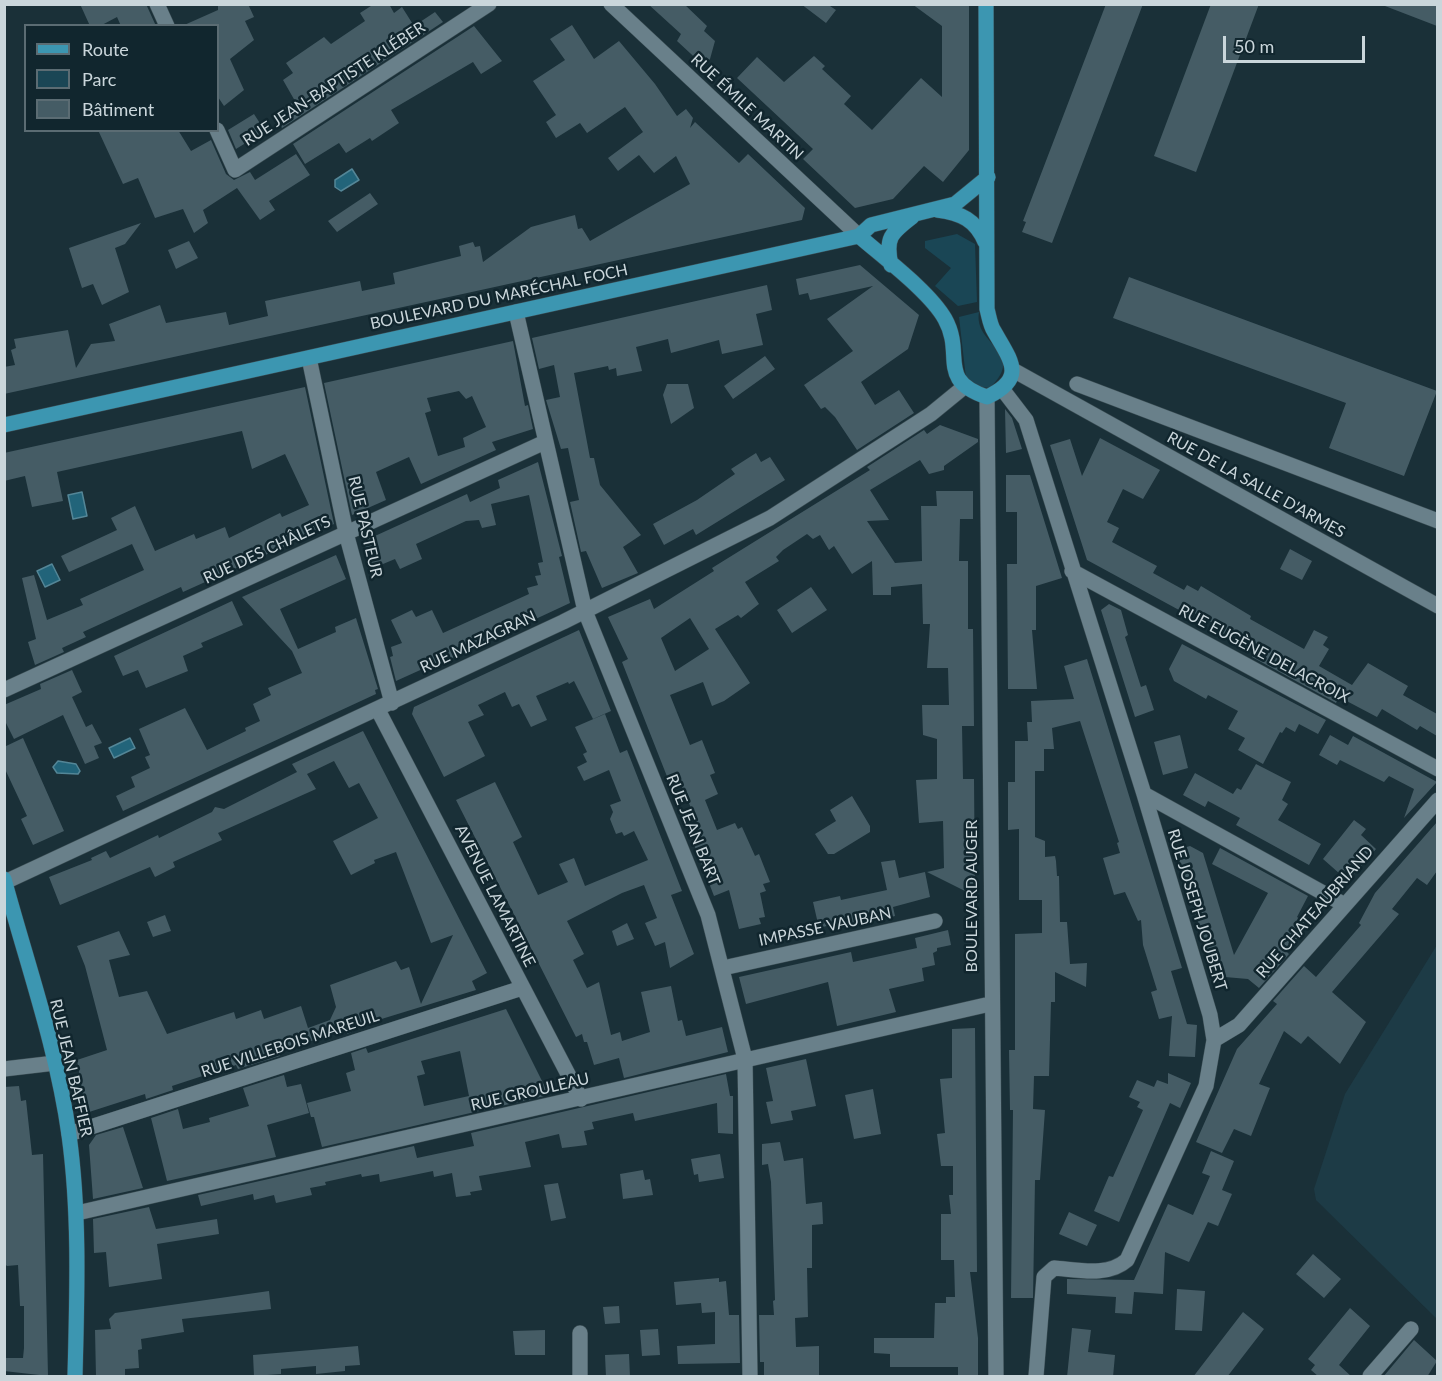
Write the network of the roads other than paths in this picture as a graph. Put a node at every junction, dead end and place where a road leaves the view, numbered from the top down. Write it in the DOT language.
graph roads {
  1 [pos="157,4"];
  2 [pos="489,4"];
  3 [pos="611,4"];
  4 [pos="986,4"];
  5 [pos="166,24"];
  6 [pos="218,132"];
  7 [pos="988,177"];
  8 [pos="932,210"];
  9 [pos="916,213"];
  10 [pos="859,236"];
  11 [pos="988,248"];
  12 [pos="891,265"];
  13 [pos="516,312"];
  14 [pos="309,357"];
  15 [pos="1013,370"];
  16 [pos="1077,384"];
  17 [pos="964,387"];
  18 [pos="1003,390"];
  19 [pos="987,397"];
  20 [pos="4,425"];
  21 [pos="544,442"];
  22 [pos="1437,521"];
  23 [pos="346,533"];
  24 [pos="1072,571"];
  25 [pos="1437,606"];
  26 [pos="585,611"];
  27 [pos="4,690"];
  28 [pos="385,706"];
  29 [pos="1437,769"];
  30 [pos="1144,794"];
  31 [pos="1437,801"];
  32 [pos="5,880"];
  33 [pos="1345,905"];
  34 [pos="935,921"];
  35 [pos="723,968"];
  36 [pos="522,988"];
  37 [pos="990,1004"];
  38 [pos="1214,1040"];
  39 [pos="745,1059"];
  40 [pos="55,1063"];
  41 [pos="4,1069"];
  42 [pos="581,1099"];
  43 [pos="69,1134"];
  44 [pos="77,1213"];
  45 [pos="1411,1329"];
  46 [pos="580,1333"];
  47 [pos="75,1377"];
  48 [pos="580,1377"];
  49 [pos="750,1377"];
  50 [pos="996,1377"];
  51 [pos="1036,1377"];
  52 [pos="1370,1377"];
  1 -- 5 [label="street"];
  2 -- 6 [label="street, RUE JEAN-BAPTISTE KLÉBER"];
  3 -- 10 [label="street, RUE ÉMILE MARTIN"];
  4 -- 7 [label="main road"];
  7 -- 8 [label="main road, BOULEVARD DU MARÉCHAL FOCH"];
  7 -- 11 [label="main road"];
  8 -- 9 [label="main road, BOULEVARD DU MARÉCHAL FOCH"];
  8 -- 11 [label="main road"];
  9 -- 10 [label="main road, BOULEVARD DU MARÉCHAL FOCH"];
  9 -- 12 [label="main road"];
  10 -- 12 [label="main road"];
  10 -- 13 [label="main road, BOULEVARD DU MARÉCHAL FOCH"];
  11 -- 15 [label="main road"];
  12 -- 17 [label="main road"];
  13 -- 14 [label="main road, BOULEVARD DU MARÉCHAL FOCH"];
  13 -- 21 [label="street, RUE JEAN BART"];
  14 -- 20 [label="main road, BOULEVARD DU MARÉCHAL FOCH"];
  14 -- 23 [label="street, RUE PASTEUR"];
  15 -- 18 [label="main road"];
  15 -- 25 [label="street, RUE DE LA SALLE D'ARMES"];
  16 -- 22 [label="street"];
  17 -- 19 [label="main road"];
  17 -- 26 [label="street, RUE MAZAGRAN"];
  18 -- 19 [label="main road"];
  18 -- 24 [label="street, RUE JOSEPH JOUBERT"];
  19 -- 37 [label="street, BOULEVARD AUGER"];
  21 -- 23 [label="street, RUE DES CHÂLETS"];
  21 -- 26 [label="street, RUE JEAN BART"];
  23 -- 27 [label="street, RUE DES CHÂLETS"];
  23 -- 28 [label="street, RUE PASTEUR"];
  24 -- 29 [label="street, RUE EUGÈNE DELACROIX"];
  24 -- 30 [label="street, RUE JOSEPH JOUBERT"];
  26 -- 28 [label="street, RUE MAZAGRAN"];
  26 -- 35 [label="street, RUE JEAN BART"];
  28 -- 32 [label="street, RUE MAZAGRAN"];
  28 -- 36 [label="street, AVENUE LAMARTINE"];
  30 -- 33 [label="street"];
  30 -- 38 [label="street, RUE JOSEPH JOUBERT"];
  31 -- 33 [label="street, RUE CHATEAUBRIAND"];
  32 -- 40 [label="main road, RUE JEAN BAFFIER"];
  33 -- 38 [label="street, RUE CHATEAUBRIAND"];
  34 -- 35 [label="street, IMPASSE VAUBAN"];
  35 -- 39 [label="street, RUE JEAN BART"];
  36 -- 42 [label="street, AVENUE LAMARTINE"];
  36 -- 43 [label="street, RUE VILLEBOIS MAREUIL"];
  37 -- 39 [label="street, RUE GROULEAU"];
  37 -- 50 [label="street, BOULEVARD AUGER"];
  38 -- 51 [label="street, RUE JOSEPH JOUBERT"];
  39 -- 42 [label="street, RUE GROULEAU"];
  39 -- 49 [label="street, RUE JEAN BART"];
  40 -- 41 [label="street"];
  40 -- 43 [label="main road, RUE JEAN BAFFIER"];
  42 -- 44 [label="street, RUE GROULEAU"];
  43 -- 44 [label="main road, RUE JEAN BAFFIER"];
  44 -- 47 [label="main road, RUE JEAN BAFFIER"];
  45 -- 52 [label="street"];
  46 -- 48 [label="street"];
}
